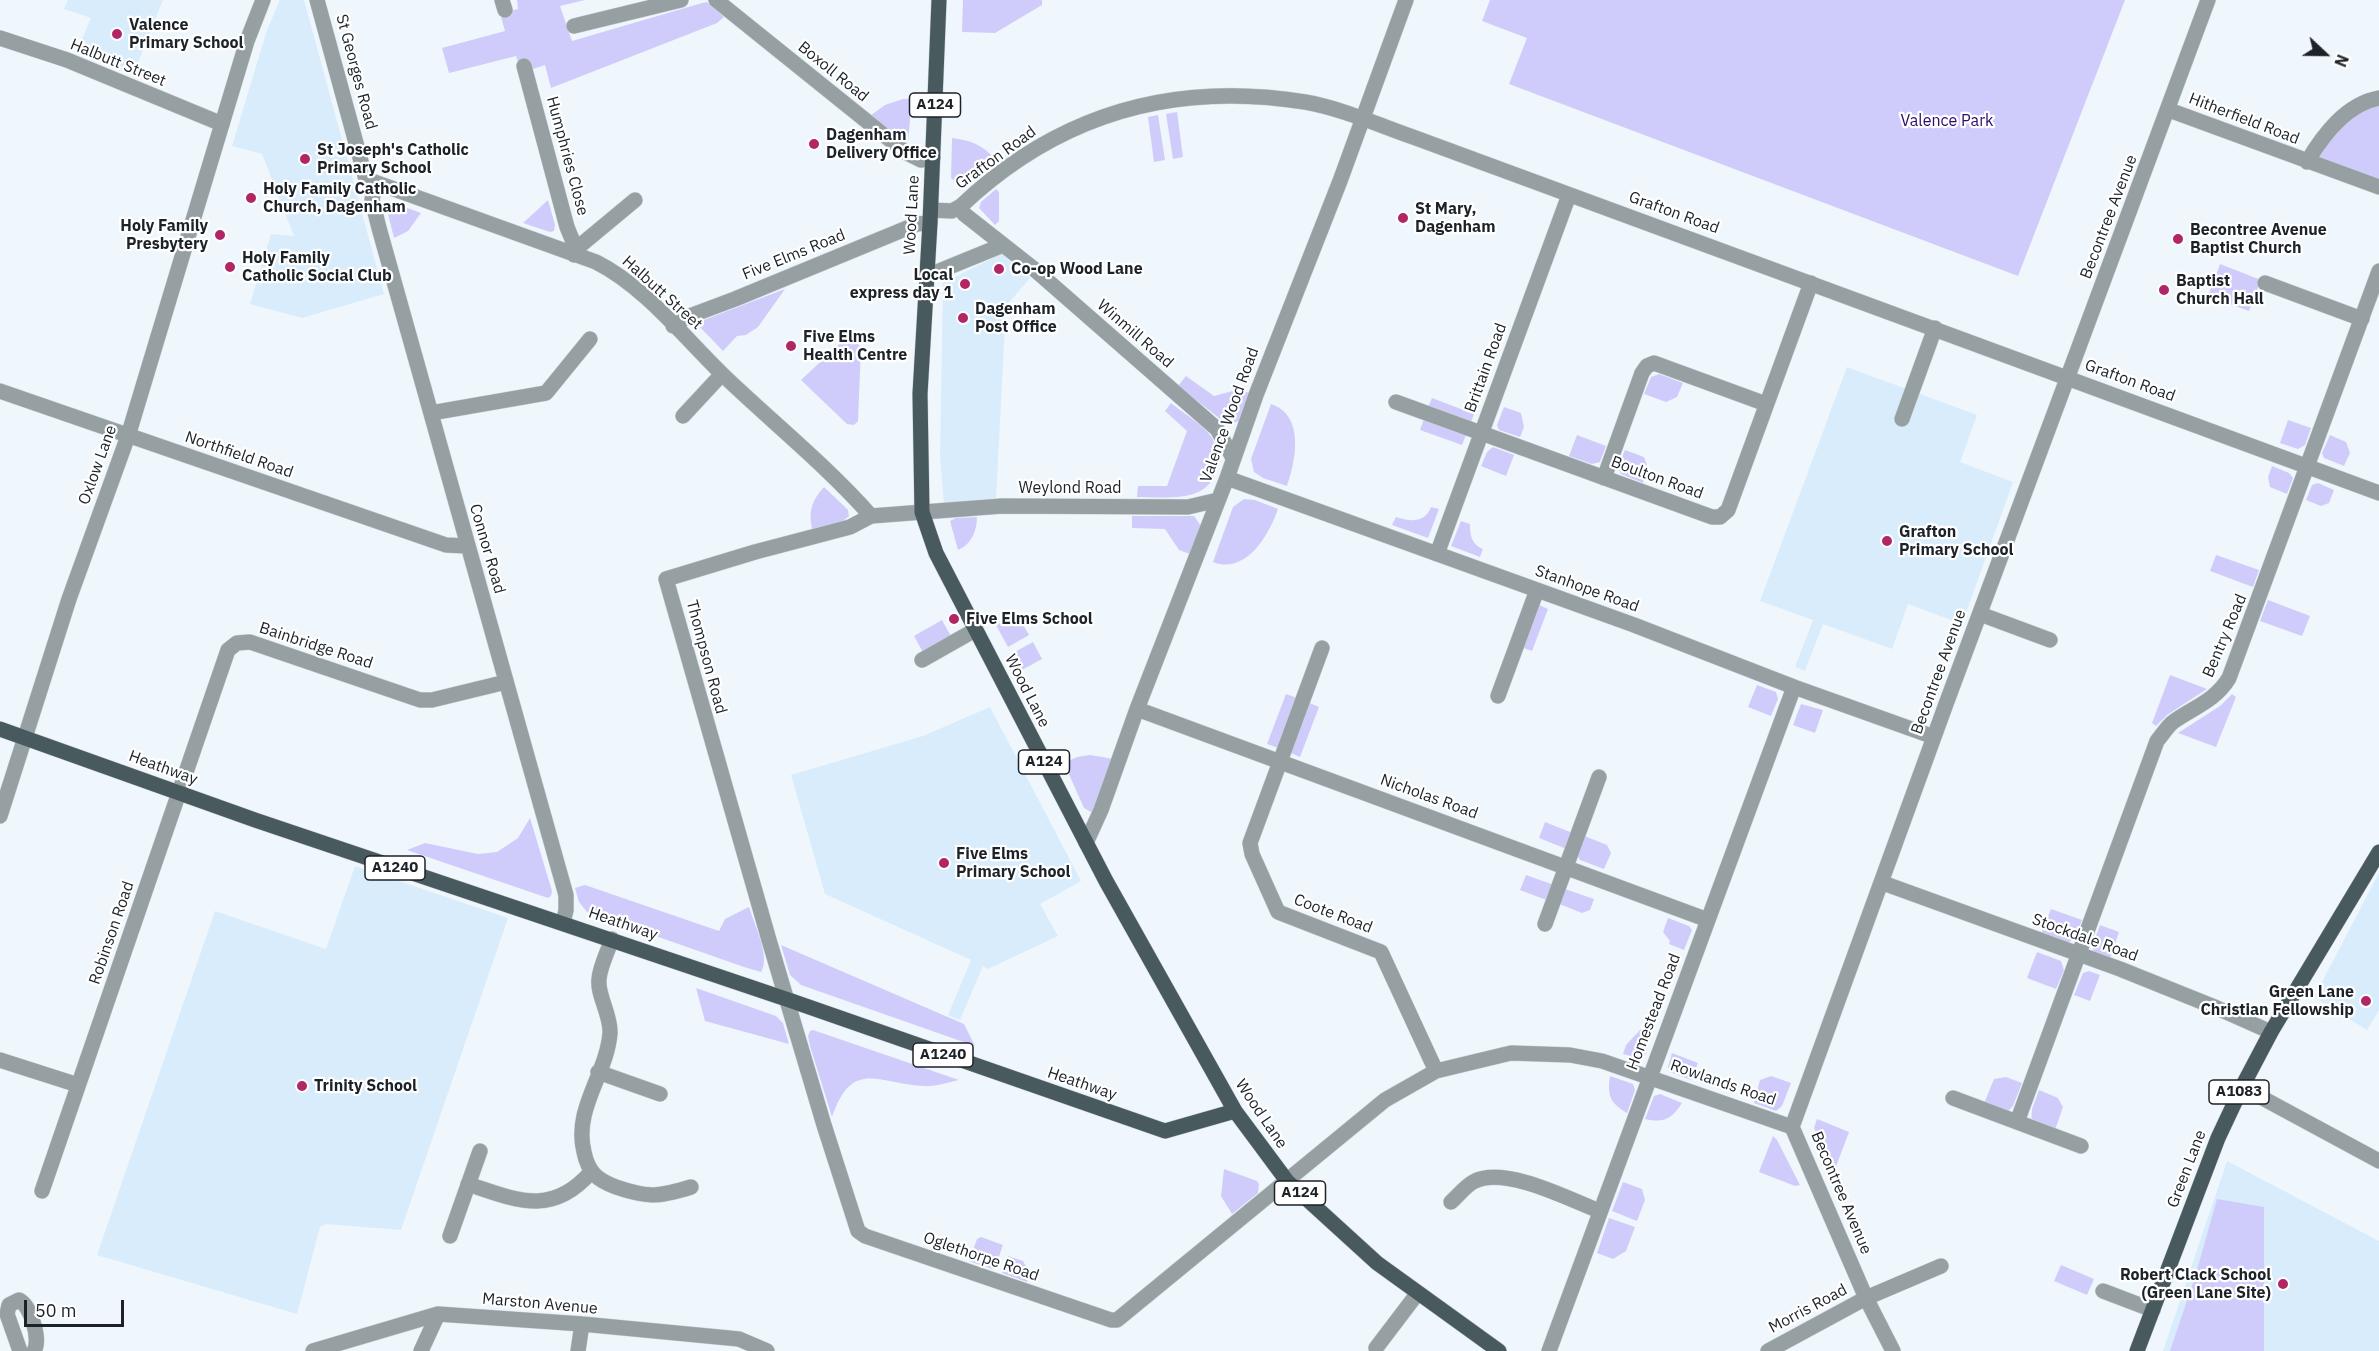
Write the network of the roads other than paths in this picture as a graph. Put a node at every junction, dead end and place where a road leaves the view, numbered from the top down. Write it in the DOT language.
graph roads {
  1 [pos="263,0"];
  2 [pos="317,0"];
  3 [pos="681,0"];
  4 [pos="716,0"];
  5 [pos="939,0"];
  6 [pos="1406,0"];
  7 [pos="2208,0"];
  8 [pos="574,26"];
  9 [pos="0,38"];
  10 [pos="524,66"];
  11 [pos="2379,98"];
  12 [pos="2169,110"];
  13 [pos="1363,119"];
  14 [pos="222,124"];
  15 [pos="933,158"];
  16 [pos="2307,162"];
  17 [pos="375,184"];
  18 [pos="2379,187"];
  19 [pos="1569,195"];
  20 [pos="635,200"];
  21 [pos="961,206"];
  22 [pos="930,216"];
  23 [pos="1003,245"];
  24 [pos="575,252"];
  25 [pos="2379,271"];
  26 [pos="927,276"];
  27 [pos="1811,283"];
  28 [pos="2265,283"];
  29 [pos="2362,319"];
  30 [pos="673,326"];
  31 [pos="1935,328"];
  32 [pos="590,339"];
  33 [pos="722,374"];
  34 [pos="2069,378"];
  35 [pos="0,391"];
  36 [pos="1396,402"];
  37 [pos="1766,404"];
  38 [pos="431,413"];
  39 [pos="683,416"];
  40 [pos="1902,419"];
  41 [pos="1481,434"];
  42 [pos="128,436"];
  43 [pos="1233,458"];
  44 [pos="2307,466"];
  45 [pos="1227,478"];
  46 [pos="1604,478"];
  47 [pos="2379,493"];
  48 [pos="1218,500"];
  49 [pos="922,512"];
  50 [pos="871,516"];
  51 [pos="467,546"];
  52 [pos="1437,554"];
  53 [pos="1538,590"];
  54 [pos="1980,614"];
  55 [pos="975,630"];
  56 [pos="2050,640"];
  57 [pos="1322,648"];
  58 [pos="922,660"];
  59 [pos="506,682"];
  60 [pos="1794,687"];
  61 [pos="1498,696"];
  62 [pos="1137,709"];
  63 [pos="0,729"];
  64 [pos="25,737"];
  65 [pos="1934,737"];
  66 [pos="1280,761"];
  67 [pos="1599,777"];
  68 [pos="179,793"];
  69 [pos="0,816"];
  70 [pos="1086,843"];
  71 [pos="2379,852"];
  72 [pos="1566,867"];
  73 [pos="1883,883"];
  74 [pos="1708,920"];
  75 [pos="563,923"];
  76 [pos="1545,924"];
  77 [pos="612,939"];
  78 [pos="2079,955"];
  79 [pos="786,999"];
  80 [pos="2271,1032"];
  81 [pos="0,1060"];
  82 [pos="1436,1071"];
  83 [pos="598,1072"];
  84 [pos="1649,1077"];
  85 [pos="78,1085"];
  86 [pos="2241,1087"];
  87 [pos="660,1094"];
  88 [pos="1953,1098"];
  89 [pos="1235,1111"];
  90 [pos="2017,1122"];
  91 [pos="1792,1127"];
  92 [pos="2081,1146"];
  93 [pos="480,1151"];
  94 [pos="2379,1161"];
  95 [pos="591,1172"];
  96 [pos="1287,1181"];
  97 [pos="468,1184"];
  98 [pos="691,1187"];
  99 [pos="42,1191"];
  100 [pos="1451,1202"];
  101 [pos="1599,1210"];
  102 [pos="450,1236"];
  103 [pos="1941,1266"];
  104 [pos="2103,1291"];
  105 [pos="1417,1294"];
  106 [pos="1866,1298"];
  107 [pos="2153,1310"];
  108 [pos="438,1314"];
  109 [pos="582,1324"];
  110 [pos="1376,1348"];
  111 [pos="20,1351"];
  112 [pos="34,1351"];
  113 [pos="313,1351"];
  114 [pos="421,1351"];
  115 [pos="578,1351"];
  116 [pos="766,1351"];
  117 [pos="1499,1351"];
  118 [pos="1549,1351"];
  119 [pos="1768,1351"];
  120 [pos="1893,1351"];
  121 [pos="2137,1351"];
  1 -- 14 [label="street, Oxlow Lane"];
  2 -- 17 [label="street, St Georges Road"];
  3 -- 8 [label="street"];
  4 -- 15 [label="street, Boxoll Road"];
  5 -- 15 [label="main road, Wood Lane / A124"];
  6 -- 13 [label="street, Valence Wood Road"];
  7 -- 12 [label="street, Becontree Avenue"];
  9 -- 14 [label="street, Halbutt Street"];
  10 -- 24 [label="street, Humphries Close"];
  11 -- 16 [label="street, Hitherfield Road"];
  12 -- 16 [label="street, Hitherfield Road"];
  12 -- 34 [label="street, Becontree Avenue"];
  13 -- 19 [label="street, Grafton Road"];
  13 -- 21 [label="street, Grafton Road"];
  13 -- 43 [label="street, Valence Wood Road"];
  14 -- 42 [label="street, Oxlow Lane"];
  15 -- 22 [label="main road, Wood Lane / A124"];
  16 -- 18 [label="street, Hitherfield Road"];
  17 -- 24 [label="street, Halbutt Street"];
  17 -- 38 [label="street, Connor Road"];
  19 -- 27 [label="street, Grafton Road"];
  19 -- 41 [label="street, Brittain Road"];
  20 -- 24 [label="street"];
  21 -- 22 [label="street"];
  21 -- 23 [label="street, Winmill Road"];
  22 -- 26 [label="main road, Wood Lane / A124"];
  22 -- 30 [label="street, Five Elms Road"];
  23 -- 26 [label="street"];
  23 -- 43 [label="street, Winmill Road"];
  24 -- 30 [label="street, Halbutt Street"];
  25 -- 29 [label="street, Bentry Road"];
  26 -- 49 [label="main road, Wood Lane / A124"];
  27 -- 31 [label="street, Grafton Road"];
  27 -- 37 [label="street, Boulton Road"];
  28 -- 29 [label="street"];
  29 -- 44 [label="street, Bentry Road"];
  30 -- 33 [label="street, Halbutt Street"];
  31 -- 34 [label="street, Grafton Road"];
  31 -- 40 [label="street"];
  32 -- 38 [label="street"];
  33 -- 39 [label="street"];
  33 -- 50 [label="street, Halbutt Street"];
  34 -- 44 [label="street, Grafton Road"];
  34 -- 54 [label="street, Becontree Avenue"];
  35 -- 42 [label="street, Northfield Road"];
  36 -- 41 [label="street, Boulton Road"];
  37 -- 46 [label="street, Boulton Road"];
  37 -- 46 [label="street"];
  38 -- 51 [label="street, Connor Road"];
  41 -- 46 [label="street, Boulton Road"];
  41 -- 52 [label="street, Brittain Road"];
  42 -- 51 [label="street, Northfield Road"];
  42 -- 64 [label="street, Oxlow Lane"];
  43 -- 45 [label="street, Valence Wood Road"];
  44 -- 47 [label="street, Grafton Road"];
  44 -- 78 [label="street, Bentry Road"];
  45 -- 48 [label="street, Valence Wood Road"];
  45 -- 52 [label="street, Stanhope Road"];
  48 -- 49 [label="street, Weylond Road"];
  48 -- 62 [label="street, Valence Wood Road"];
  49 -- 50 [label="street, Thompson Road"];
  49 -- 55 [label="main road, Wood Lane / A124"];
  50 -- 79 [label="street, Thompson Road"];
  51 -- 59 [label="street, Connor Road"];
  52 -- 53 [label="street, Stanhope Road"];
  53 -- 60 [label="street, Stanhope Road"];
  53 -- 61 [label="street"];
  54 -- 56 [label="street"];
  54 -- 65 [label="street, Becontree Avenue"];
  55 -- 58 [label="street"];
  55 -- 70 [label="main road, Wood Lane / A124"];
  57 -- 66 [label="street, Coote Road"];
  59 -- 68 [label="street, Bainbridge Road"];
  59 -- 75 [label="street, Connor Road"];
  60 -- 65 [label="street, Stanhope Road"];
  60 -- 74 [label="street, Homestead Road"];
  62 -- 66 [label="street, Nicholas Road"];
  62 -- 70 [label="street, Valence Wood Road"];
  63 -- 64 [label="main road, Heathway / A1240"];
  64 -- 68 [label="main road, Heathway / A1240"];
  64 -- 69 [label="street, Oxlow Lane"];
  65 -- 73 [label="street, Becontree Avenue"];
  66 -- 72 [label="street, Nicholas Road"];
  66 -- 82 [label="street, Coote Road"];
  67 -- 72 [label="street"];
  68 -- 75 [label="main road, Heathway / A1240"];
  68 -- 85 [label="street, Robinson Road"];
  70 -- 89 [label="main road, Wood Lane / A124"];
  71 -- 80 [label="main road, Green Lane / A1083"];
  72 -- 74 [label="street, Nicholas Road"];
  72 -- 76 [label="street"];
  73 -- 78 [label="street, Stockdale Road"];
  73 -- 91 [label="street, Becontree Avenue"];
  74 -- 84 [label="street, Homestead Road"];
  75 -- 77 [label="main road, Heathway / A1240"];
  77 -- 79 [label="main road, Heathway / A1240"];
  77 -- 83 [label="street"];
  78 -- 80 [label="street, Stockdale Road"];
  78 -- 90 [label="street, Bentry Road"];
  79 -- 89 [label="main road, Heathway / A1240"];
  79 -- 96 [label="street, Oglethorpe Road"];
  80 -- 86 [label="main road, Green Lane / A1083"];
  81 -- 85 [label="street"];
  82 -- 84 [label="street, Rowlands Road"];
  82 -- 96 [label="street, Rowlands Road"];
  83 -- 87 [label="street"];
  83 -- 95 [label="street"];
  84 -- 91 [label="street, Rowlands Road"];
  84 -- 101 [label="street, Homestead Road"];
  85 -- 99 [label="street, Robinson Road"];
  86 -- 94 [label="street"];
  86 -- 107 [label="main road, Green Lane / A1083"];
  88 -- 90 [label="street"];
  89 -- 96 [label="main road, Wood Lane / A124"];
  90 -- 92 [label="street"];
  91 -- 106 [label="street, Becontree Avenue"];
  93 -- 97 [label="street"];
  95 -- 97 [label="street"];
  95 -- 98 [label="street"];
  96 -- 105 [label="main road, Wood Lane / A124"];
  97 -- 102 [label="street"];
  100 -- 101 [label="street"];
  101 -- 118 [label="street, Homestead Road"];
  103 -- 106 [label="street, Morris Road"];
  104 -- 107 [label="street"];
  105 -- 110 [label="street"];
  105 -- 117 [label="main road, Wood Lane / A124"];
  106 -- 119 [label="street, Morris Road"];
  106 -- 120 [label="street, Becontree Avenue"];
  107 -- 121 [label="main road, Green Lane / A1083"];
  108 -- 109 [label="street, Marston Avenue"];
  108 -- 113 [label="street, Marston Avenue"];
  108 -- 114 [label="street"];
  109 -- 115 [label="street"];
  109 -- 116 [label="street, Marston Avenue"];
  111 -- 112 [label="street"];
}
